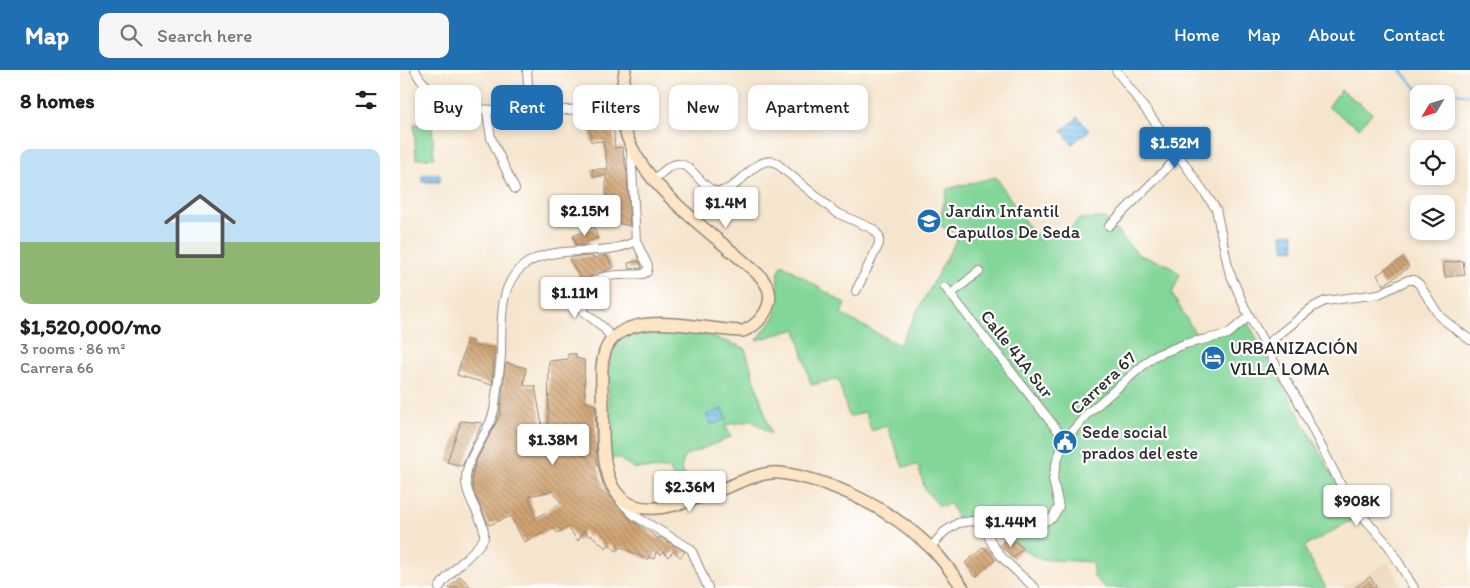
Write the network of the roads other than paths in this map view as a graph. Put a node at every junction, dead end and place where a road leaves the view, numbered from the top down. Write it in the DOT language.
graph roads {
  1 [pos="415,70"];
  2 [pos="527,70"];
  3 [pos="625,70"];
  4 [pos="1116,70"];
  5 [pos="528,85"];
  6 [pos="623,85"];
  7 [pos="487,112"];
  8 [pos="491,112"];
  9 [pos="625,130"];
  10 [pos="631,150"];
  11 [pos="1179,156"];
  12 [pos="654,179"];
  13 [pos="515,189"];
  14 [pos="1109,226"];
  15 [pos="636,241"];
  16 [pos="979,271"];
  17 [pos="945,287"];
  18 [pos="856,291"];
  19 [pos="951,294"];
  20 [pos="1249,316"];
  21 [pos="612,339"];
  22 [pos="1470,340"];
  23 [pos="1266,345"];
  24 [pos="1065,440"];
  25 [pos="613,489"];
  26 [pos="984,523"];
  27 [pos="931,547"];
  28 [pos="439,588"];
  29 [pos="708,588"];
  30 [pos="963,588"];
  31 [pos="1035,588"];
  32 [pos="1414,588"];
  1 -- 7 [label="street"];
  2 -- 5 [label="street"];
  3 -- 6 [label="main road"];
  4 -- 11 [label="street"];
  7 -- 8 [label="street"];
  7 -- 13 [label="street"];
  9 -- 10 [label="main road"];
  10 -- 12 [label="main road"];
  10 -- 15 [label="street"];
  11 -- 14 [label="street"];
  11 -- 20 [label="street"];
  12 -- 18 [label="street"];
  12 -- 21 [label="main road"];
  15 -- 21 [label="street"];
  15 -- 28 [label="street"];
  16 -- 19 [label="street"];
  17 -- 19 [label="street, Calle 41A Sur"];
  19 -- 24 [label="street, Calle 41A Sur"];
  20 -- 23 [label="street"];
  20 -- 24 [label="street, Carrera 67"];
  21 -- 25 [label="main road"];
  22 -- 23 [label="street"];
  23 -- 32 [label="street"];
  24 -- 26 [label="street, Carrera 67"];
  25 -- 27 [label="main road"];
  25 -- 29 [label="street"];
  26 -- 27 [label="street, Carrera 67"];
  26 -- 31 [label="street"];
  27 -- 30 [label="main road"];
}
